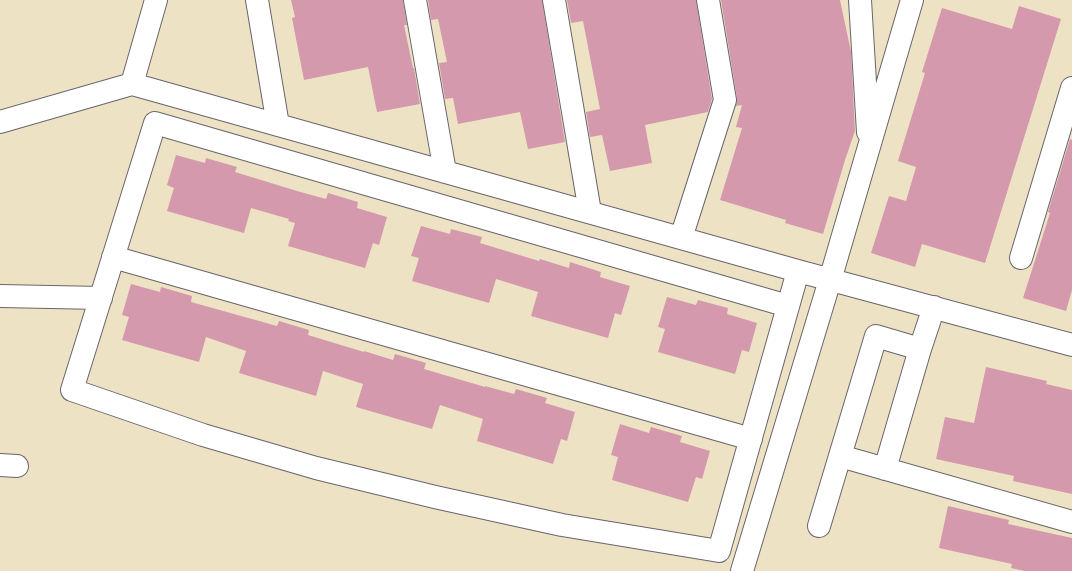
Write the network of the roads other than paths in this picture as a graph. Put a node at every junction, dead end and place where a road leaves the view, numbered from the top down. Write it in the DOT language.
graph roads {
  1 [pos="156,0"];
  2 [pos="257,0"];
  3 [pos="415,0"];
  4 [pos="554,0"];
  5 [pos="708,0"];
  6 [pos="860,0"];
  7 [pos="912,0"];
  8 [pos="132,84"];
  9 [pos="1072,88"];
  10 [pos="0,122"];
  11 [pos="278,125"];
  12 [pos="869,147"];
  13 [pos="445,172"];
  14 [pos="590,212"];
  15 [pos="681,238"];
  16 [pos="114,257"];
  17 [pos="1020,258"];
  18 [pos="798,271"];
  19 [pos="830,280"];
  20 [pos="0,296"];
  21 [pos="101,298"];
  22 [pos="788,306"];
  23 [pos="934,307"];
  24 [pos="1072,344"];
  25 [pos="920,349"];
  26 [pos="751,439"];
  27 [pos="840,456"];
  28 [pos="885,469"];
  29 [pos="1072,522"];
  30 [pos="819,526"];
  31 [pos="742,571"];
  1 -- 8 [label="street"];
  2 -- 11 [label="street"];
  3 -- 13 [label="street"];
  4 -- 14 [label="street"];
  5 -- 15 [label="street"];
  6 -- 12 [label="street"];
  7 -- 12 [label="street"];
  8 -- 10 [label="street"];
  8 -- 11 [label="street"];
  9 -- 17 [label="street"];
  11 -- 13 [label="street"];
  12 -- 19 [label="street"];
  13 -- 14 [label="street"];
  14 -- 15 [label="street"];
  15 -- 18 [label="street"];
  16 -- 21 [label="street"];
  16 -- 22 [label="street"];
  16 -- 26 [label="street"];
  18 -- 19 [label="street"];
  18 -- 22 [label="street"];
  19 -- 23 [label="street"];
  19 -- 31 [label="street"];
  20 -- 21 [label="street"];
  21 -- 26 [label="street"];
  22 -- 26 [label="street"];
  23 -- 24 [label="street"];
  23 -- 25 [label="street"];
  25 -- 27 [label="street"];
  25 -- 28 [label="street"];
  27 -- 28 [label="street"];
  27 -- 30 [label="street"];
  28 -- 29 [label="street"];
}
